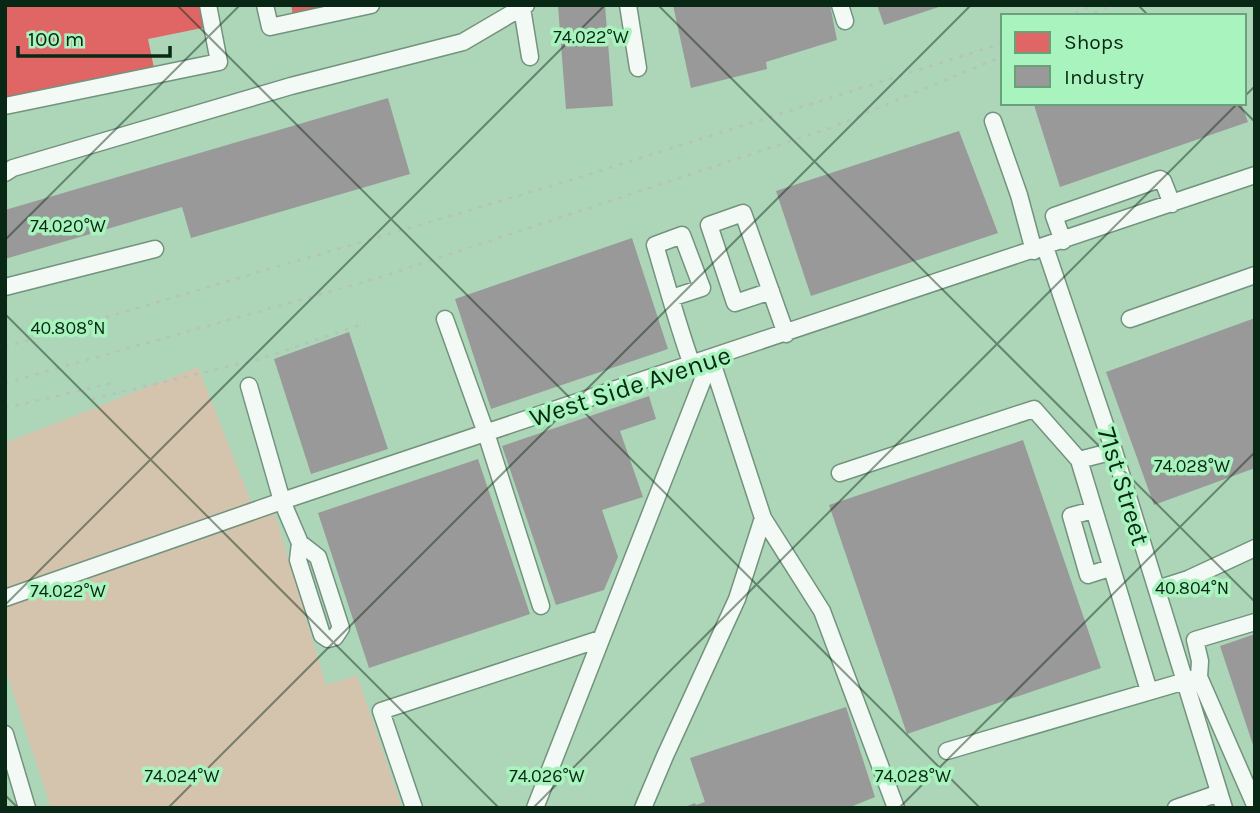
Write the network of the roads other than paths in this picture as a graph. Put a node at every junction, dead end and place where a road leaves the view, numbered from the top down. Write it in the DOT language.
graph roads {
  1 [pos="208,5"];
  2 [pos="265,5"];
  3 [pos="371,5"];
  4 [pos="628,5"];
  5 [pos="524,6"];
  6 [pos="530,57"];
  7 [pos="638,68"];
  8 [pos="5,106"];
  9 [pos="993,121"];
  10 [pos="5,173"];
  11 [pos="1255,175"];
  12 [pos="1171,204"];
  13 [pos="1054,216"];
  14 [pos="1027,225"];
  15 [pos="1063,241"];
  16 [pos="155,249"];
  17 [pos="1040,249"];
  18 [pos="1255,275"];
  19 [pos="5,288"];
  20 [pos="771,291"];
  21 [pos="671,298"];
  22 [pos="445,319"];
  23 [pos="1130,319"];
  24 [pos="786,334"];
  25 [pos="711,359"];
  26 [pos="692,365"];
  27 [pos="248,386"];
  28 [pos="486,433"];
  29 [pos="1114,451"];
  30 [pos="1079,460"];
  31 [pos="839,474"];
  32 [pos="282,501"];
  33 [pos="1093,510"];
  34 [pos="762,518"];
  35 [pos="300,543"];
  36 [pos="1255,548"];
  37 [pos="1110,568"];
  38 [pos="1157,589"];
  39 [pos="5,598"];
  40 [pos="541,606"];
  41 [pos="1255,622"];
  42 [pos="600,639"];
  43 [pos="1195,640"];
  44 [pos="1174,646"];
  45 [pos="1192,680"];
  46 [pos="1149,691"];
  47 [pos="5,734"];
  48 [pos="947,751"];
  49 [pos="1221,801"];
  50 [pos="1255,805"];
  51 [pos="27,808"];
  52 [pos="414,808"];
  53 [pos="535,808"];
  54 [pos="643,808"];
  55 [pos="896,808"];
  56 [pos="1176,808"];
  1 -- 8 [label="street"];
  2 -- 3 [label="street"];
  4 -- 7 [label="street"];
  5 -- 6 [label="street"];
  5 -- 10 [label="street"];
  9 -- 14 [label="street, 71st Street"];
  11 -- 12 [label="street, West Side Avenue"];
  12 -- 13 [label="street"];
  12 -- 15 [label="street, West Side Avenue"];
  13 -- 14 [label="street"];
  13 -- 15 [label="street"];
  14 -- 17 [label="street, 71st Street"];
  15 -- 17 [label="street, West Side Avenue"];
  16 -- 19 [label="street"];
  17 -- 24 [label="street, West Side Avenue"];
  17 -- 29 [label="street, 71st Street"];
  18 -- 23 [label="street"];
  20 -- 20 [label="street"];
  20 -- 24 [label="street"];
  21 -- 26 [label="street"];
  22 -- 28 [label="street"];
  24 -- 25 [label="street, West Side Avenue"];
  25 -- 26 [label="street, West Side Avenue"];
  25 -- 34 [label="street"];
  25 -- 42 [label="street"];
  26 -- 28 [label="street, West Side Avenue"];
  27 -- 32 [label="street"];
  28 -- 32 [label="street, West Side Avenue"];
  28 -- 40 [label="street"];
  29 -- 30 [label="street"];
  29 -- 38 [label="street, 71st Street"];
  30 -- 31 [label="street"];
  30 -- 33 [label="street"];
  32 -- 35 [label="street"];
  32 -- 39 [label="street, West Side Avenue"];
  33 -- 37 [label="street"];
  33 -- 37 [label="street"];
  34 -- 54 [label="street"];
  34 -- 55 [label="street"];
  35 -- 35 [label="street"];
  36 -- 38 [label="street"];
  37 -- 46 [label="street"];
  38 -- 44 [label="street, 71st Street"];
  41 -- 43 [label="street"];
  42 -- 52 [label="street"];
  42 -- 53 [label="street"];
  43 -- 44 [label="street"];
  43 -- 45 [label="street"];
  44 -- 45 [label="street, 71st Street"];
  45 -- 46 [label="street"];
  45 -- 49 [label="street, 71st Street"];
  45 -- 50 [label="street"];
  46 -- 48 [label="street"];
  47 -- 51 [label="street"];
  49 -- 56 [label="street"];
}
